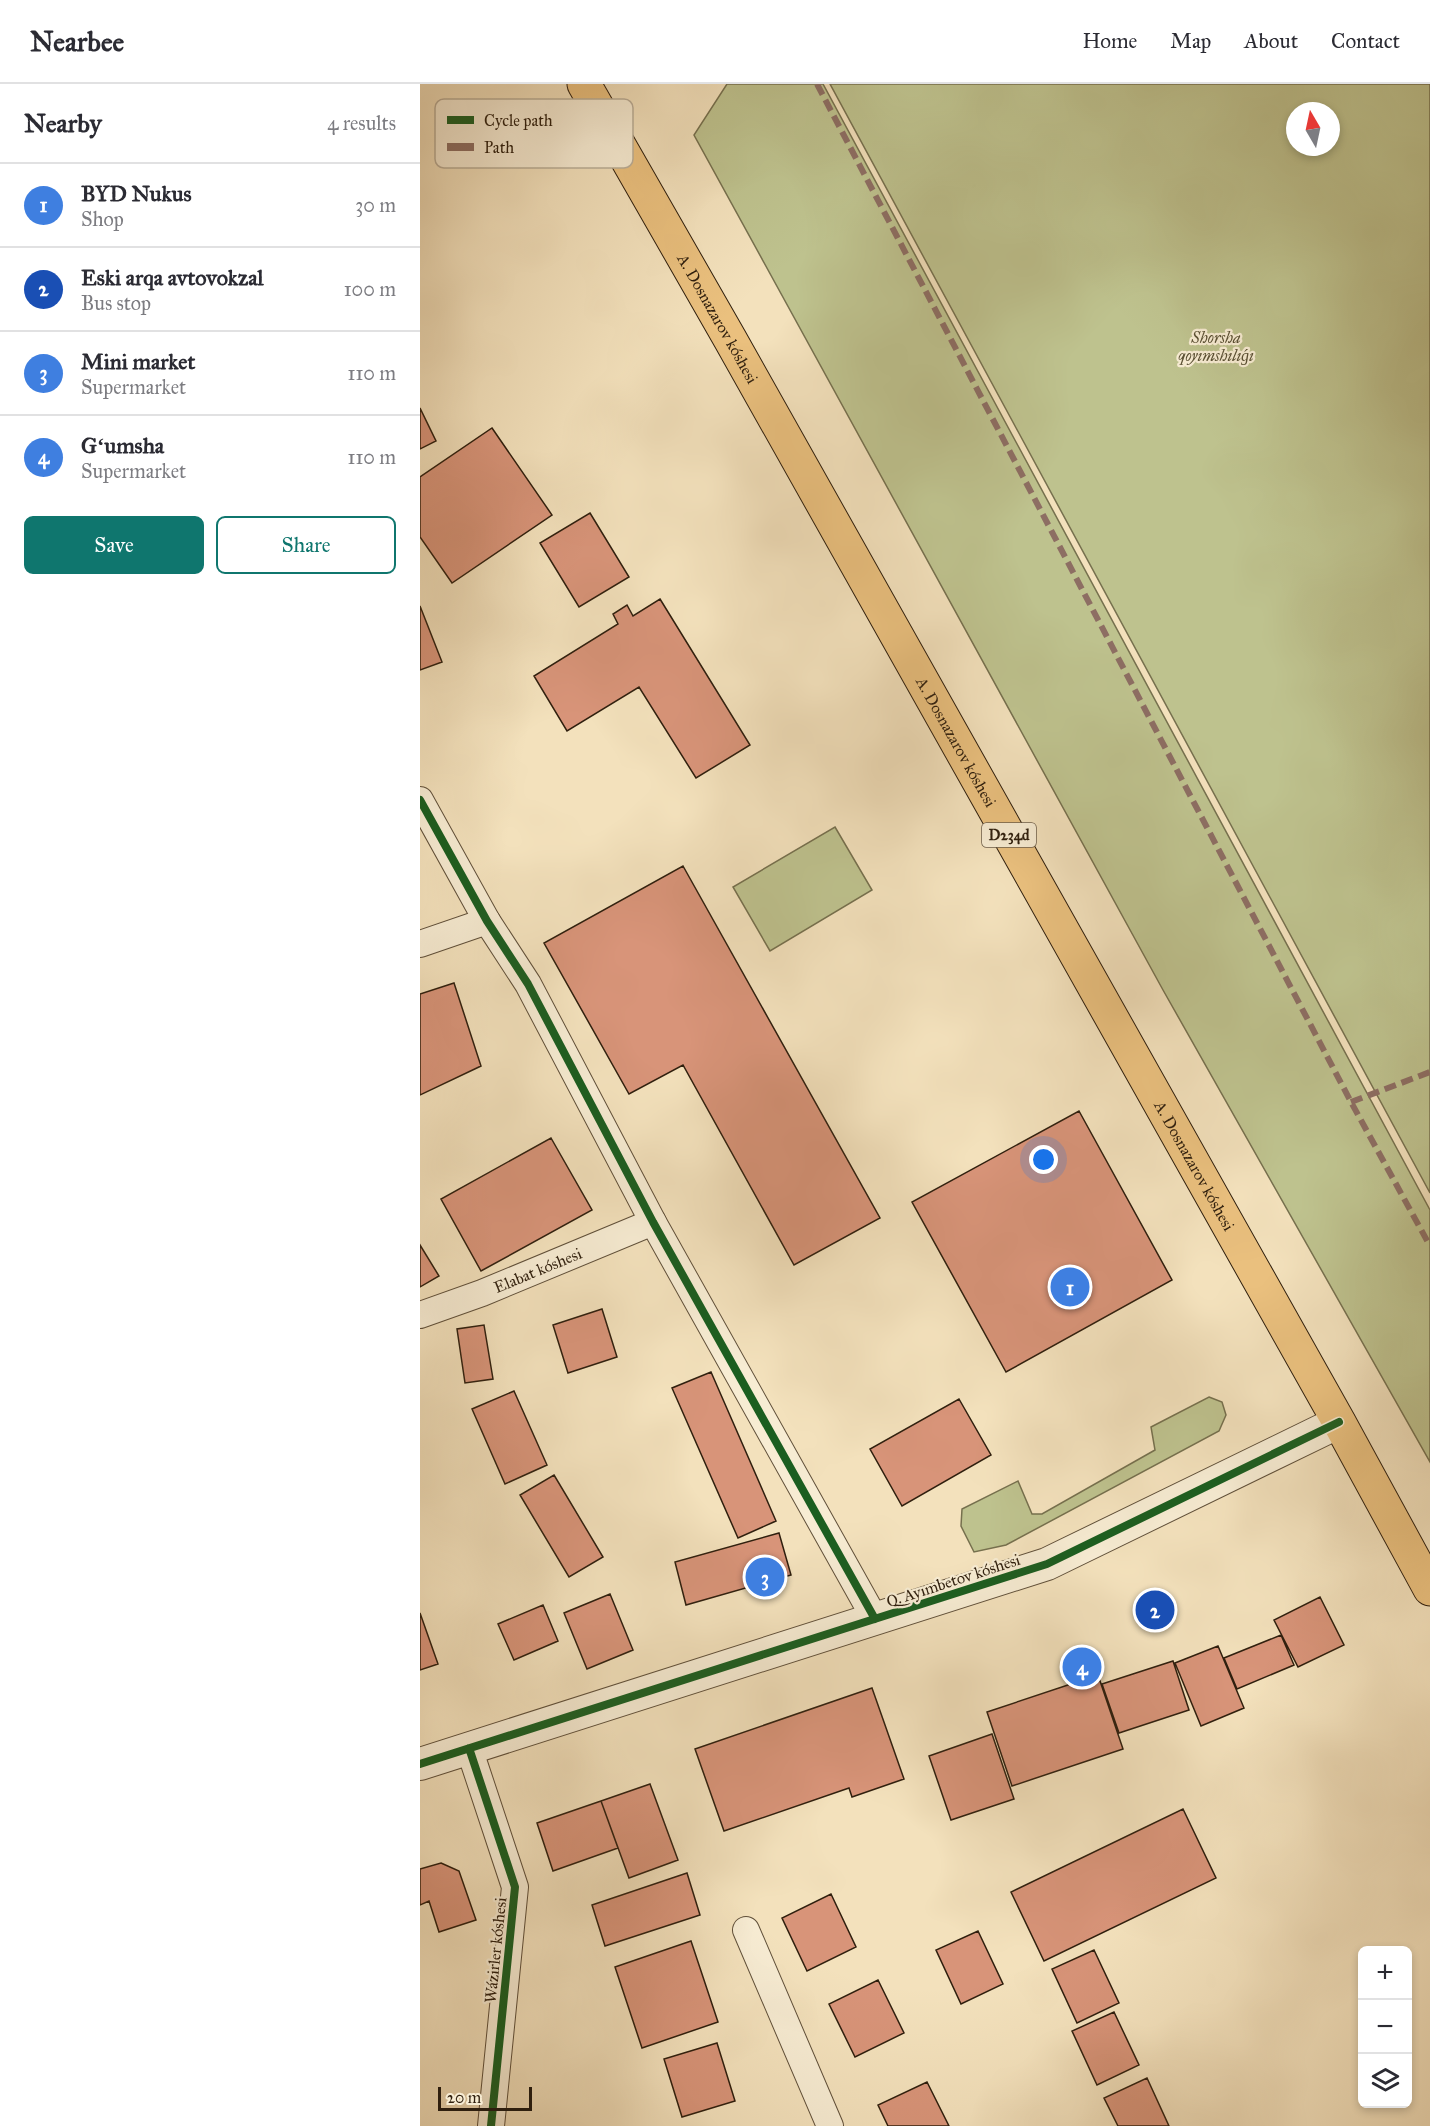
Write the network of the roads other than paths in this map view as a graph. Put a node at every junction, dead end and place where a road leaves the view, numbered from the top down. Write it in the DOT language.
graph roads {
  1 [pos="584,84"];
  2 [pos="593,99"];
  3 [pos="632,168"];
  4 [pos="420,800"];
  5 [pos="487,921"];
  6 [pos="420,944"];
  7 [pos="653,1222"];
  8 [pos="420,1315"];
  9 [pos="1339,1422"];
  10 [pos="1430,1589"];
  11 [pos="875,1619"];
  12 [pos="469,1748"];
  13 [pos="420,1764"];
  14 [pos="746,1930"];
  15 [pos="491,2126"];
  16 [pos="830,2126"];
  1 -- 2 [label="main road, A. Dosnazarov kóshesi / D234d"];
  3 -- 9 [label="main road, A. Dosnazarov kóshesi / D234d"];
  4 -- 5 [label="street"];
  5 -- 6 [label="street"];
  5 -- 7 [label="street"];
  7 -- 8 [label="street, Elabat kóshesi"];
  7 -- 11 [label="street"];
  9 -- 10 [label="main road, A. Dosnazarov kóshesi / D234d"];
  9 -- 11 [label="street, Q. Ayımbetov kóshesi"];
  11 -- 12 [label="street, Q. Ayımbetov kóshesi"];
  12 -- 13 [label="street, Q. Ayımbetov kóshesi"];
  12 -- 15 [label="street, Wázirler kóshesi"];
  14 -- 16 [label="street"];
}
